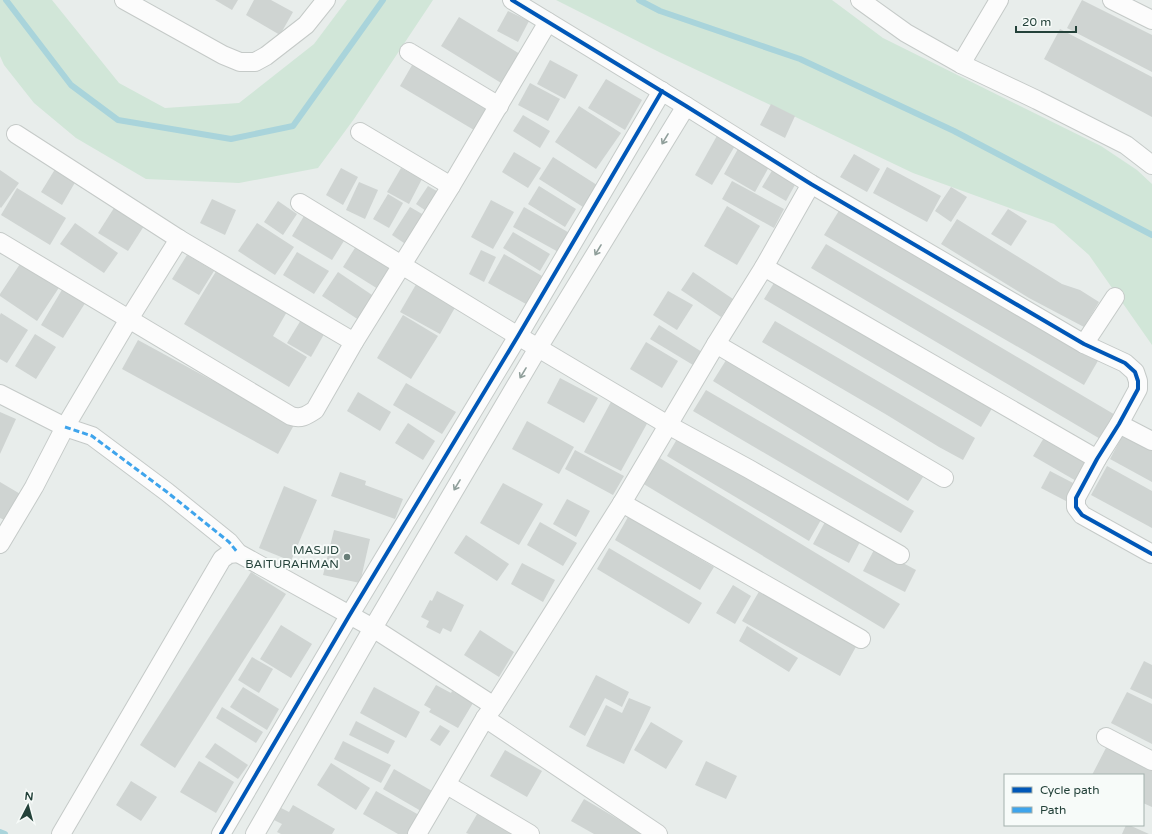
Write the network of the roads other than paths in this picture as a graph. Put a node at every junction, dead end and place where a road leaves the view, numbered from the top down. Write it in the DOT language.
graph roads {
  1 [pos="124,0"];
  2 [pos="326,0"];
  3 [pos="512,0"];
  4 [pos="860,0"];
  5 [pos="999,0"];
  6 [pos="1112,0"];
  7 [pos="1152,20"];
  8 [pos="548,22"];
  9 [pos="409,52"];
  10 [pos="961,64"];
  11 [pos="662,92"];
  12 [pos="499,106"];
  13 [pos="686,106"];
  14 [pos="360,132"];
  15 [pos="16,134"];
  16 [pos="1152,165"];
  17 [pos="811,184"];
  18 [pos="451,186"];
  19 [pos="300,203"];
  20 [pos="179,239"];
  21 [pos="0,242"];
  22 [pos="402,265"];
  23 [pos="764,267"];
  24 [pos="1115,297"];
  25 [pos="129,319"];
  26 [pos="518,336"];
  27 [pos="354,342"];
  28 [pos="716,344"];
  29 [pos="1084,344"];
  30 [pos="538,348"];
  31 [pos="0,394"];
  32 [pos="1119,424"];
  33 [pos="668,425"];
  34 [pos="65,427"];
  35 [pos="1152,441"];
  36 [pos="1097,459"];
  37 [pos="944,478"];
  38 [pos="622,503"];
  39 [pos="0,542"];
  40 [pos="238,553"];
  41 [pos="1152,554"];
  42 [pos="900,555"];
  43 [pos="350,616"];
  44 [pos="373,628"];
  45 [pos="861,639"];
  46 [pos="490,712"];
  47 [pos="1106,737"];
  48 [pos="1152,761"];
  49 [pos="262,766"];
  50 [pos="286,781"];
  51 [pos="447,785"];
  52 [pos="61,834"];
  53 [pos="221,834"];
  54 [pos="255,834"];
  55 [pos="416,834"];
  56 [pos="530,834"];
  57 [pos="658,834"];
  1 -- 2 [label="street"];
  3 -- 8 [label="street"];
  4 -- 10 [label="street"];
  5 -- 10 [label="street"];
  6 -- 7 [label="street"];
  8 -- 11 [label="street"];
  8 -- 12 [label="street"];
  9 -- 12 [label="street"];
  10 -- 16 [label="street"];
  11 -- 13 [label="street"];
  11 -- 26 [label="street"];
  12 -- 18 [label="street"];
  13 -- 17 [label="street"];
  13 -- 30 [label="street, one-way"];
  14 -- 18 [label="street"];
  15 -- 20 [label="street"];
  17 -- 23 [label="street"];
  17 -- 29 [label="street"];
  18 -- 22 [label="street"];
  19 -- 22 [label="street"];
  20 -- 25 [label="street"];
  20 -- 27 [label="street"];
  21 -- 25 [label="street"];
  22 -- 26 [label="street"];
  22 -- 27 [label="street"];
  23 -- 28 [label="street"];
  23 -- 36 [label="street"];
  24 -- 29 [label="street"];
  25 -- 27 [label="street"];
  25 -- 34 [label="street"];
  26 -- 30 [label="street"];
  26 -- 43 [label="street"];
  28 -- 33 [label="street"];
  28 -- 37 [label="street"];
  29 -- 32 [label="street"];
  30 -- 33 [label="street"];
  30 -- 44 [label="street, one-way"];
  31 -- 34 [label="street"];
  32 -- 35 [label="street"];
  32 -- 36 [label="street"];
  33 -- 38 [label="street"];
  33 -- 42 [label="street"];
  34 -- 39 [label="street"];
  34 -- 40 [label="street"];
  36 -- 41 [label="street"];
  38 -- 45 [label="street"];
  38 -- 46 [label="street"];
  40 -- 43 [label="street"];
  40 -- 52 [label="street"];
  43 -- 44 [label="street"];
  43 -- 49 [label="street"];
  44 -- 46 [label="street"];
  44 -- 50 [label="street"];
  46 -- 51 [label="street"];
  46 -- 57 [label="street"];
  47 -- 48 [label="street"];
  49 -- 50 [label="street"];
  49 -- 53 [label="street"];
  50 -- 54 [label="street"];
  51 -- 55 [label="street"];
  51 -- 56 [label="street"];
}
